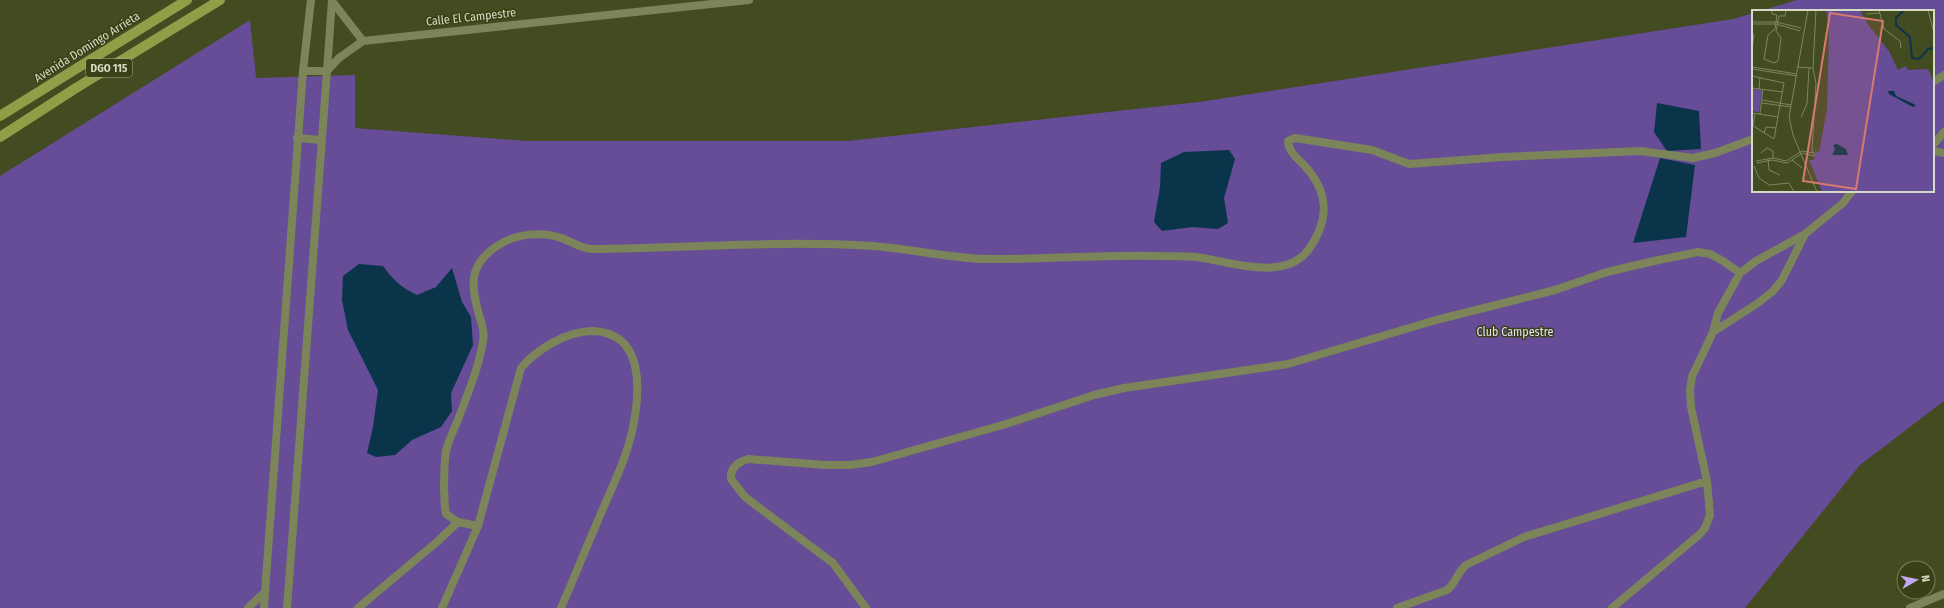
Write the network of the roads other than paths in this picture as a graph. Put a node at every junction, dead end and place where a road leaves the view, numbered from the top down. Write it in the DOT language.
graph roads {
  1 [pos="187,0"];
  2 [pos="220,0"];
  3 [pos="311,0"];
  4 [pos="332,0"];
  5 [pos="749,0"];
  6 [pos="363,40"];
  7 [pos="303,71"];
  8 [pos="327,72"];
  9 [pos="1944,75"];
  10 [pos="1934,81"];
  11 [pos="0,116"];
  12 [pos="1944,132"];
  13 [pos="0,137"];
  14 [pos="297,138"];
  15 [pos="1752,139"];
  16 [pos="322,140"];
  17 [pos="1934,144"];
  18 [pos="1934,151"];
  19 [pos="1944,153"];
  20 [pos="1851,192"];
  21 [pos="1805,234"];
  22 [pos="1740,273"];
  23 [pos="1713,332"];
  24 [pos="1707,481"];
  25 [pos="458,522"];
  26 [pos="478,526"];
  27 [pos="265,592"];
  28 [pos="1944,594"];
  29 [pos="248,608"];
  30 [pos="264,608"];
  31 [pos="287,608"];
  32 [pos="358,608"];
  33 [pos="442,608"];
  34 [pos="561,608"];
  35 [pos="866,608"];
  36 [pos="1397,608"];
  37 [pos="1612,608"];
  38 [pos="1910,608"];
  1 -- 11 [label="main road, Avenida Domingo Arrieta / DGO 115"];
  2 -- 13 [label="main road, DGO 115"];
  3 -- 7 [label="street"];
  4 -- 6 [label="street"];
  4 -- 8 [label="street"];
  5 -- 6 [label="street, Calle El Campestre"];
  6 -- 8 [label="street"];
  7 -- 8 [label="street"];
  7 -- 14 [label="street"];
  8 -- 16 [label="street"];
  9 -- 10 [label="street"];
  12 -- 17 [label="street"];
  14 -- 16 [label="street"];
  14 -- 27 [label="street"];
  15 -- 25 [label="street"];
  16 -- 31 [label="street"];
  18 -- 19 [label="street"];
  20 -- 21 [label="street"];
  21 -- 22 [label="street"];
  21 -- 23 [label="street"];
  22 -- 23 [label="street"];
  22 -- 35 [label="street"];
  23 -- 24 [label="street"];
  24 -- 36 [label="street"];
  24 -- 37 [label="street"];
  25 -- 26 [label="street"];
  25 -- 32 [label="street"];
  26 -- 33 [label="street"];
  26 -- 34 [label="street"];
  27 -- 29 [label="street"];
  27 -- 30 [label="street"];
  28 -- 38 [label="street"];
}
